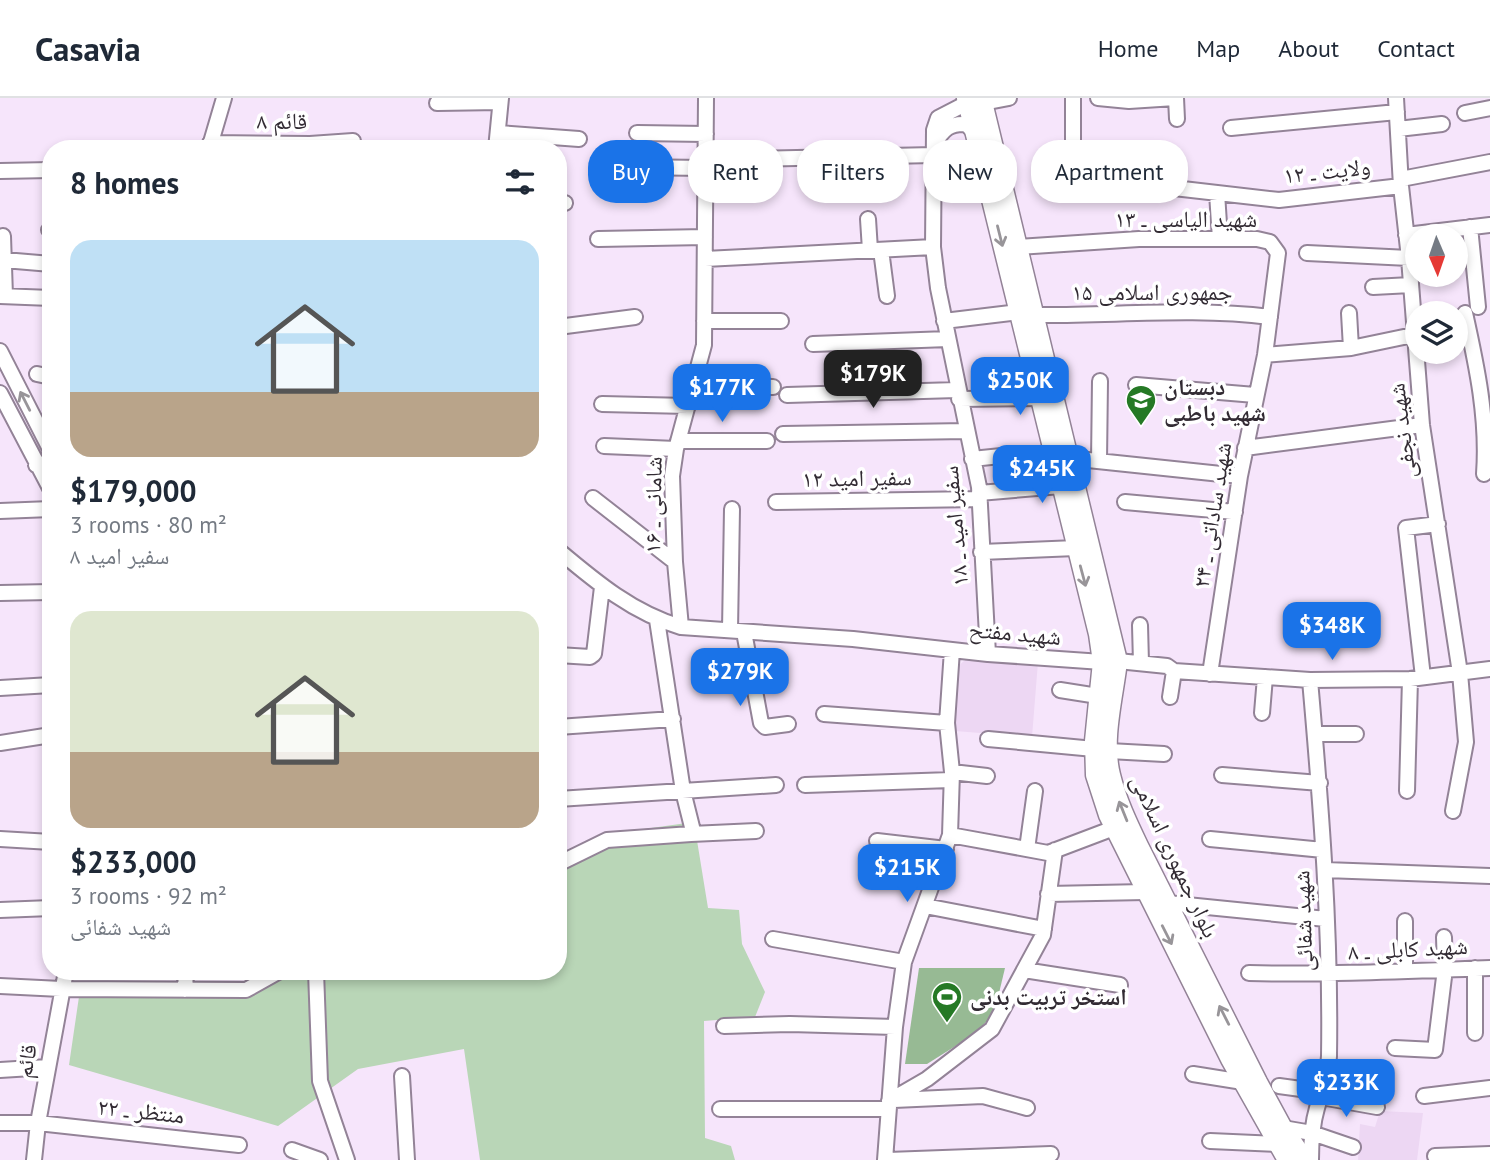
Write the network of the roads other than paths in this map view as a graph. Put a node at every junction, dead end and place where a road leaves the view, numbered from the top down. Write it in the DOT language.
graph roads {
  1 [pos="224,98"];
  2 [pos="706,98"];
  3 [pos="1009,98"];
  4 [pos="1073,98"];
  5 [pos="1098,98"];
  6 [pos="1176,98"];
  7 [pos="500,100"];
  8 [pos="1129,100"];
  9 [pos="975,101"];
  10 [pos="437,103"];
  11 [pos="1396,105"];
  12 [pos="1490,108"];
  13 [pos="1465,113"];
  14 [pos="1177,119"];
  15 [pos="1442,124"];
  16 [pos="1231,128"];
  17 [pos="1398,129"];
  18 [pos="974,132"];
  19 [pos="498,133"];
  20 [pos="637,134"];
  21 [pos="706,134"];
  22 [pos="579,139"];
  23 [pos="211,140"];
  24 [pos="497,140"];
  25 [pos="706,140"];
  26 [pos="934,140"];
  27 [pos="939,140"];
  28 [pos="978,140"];
  29 [pos="984,140"];
  30 [pos="1073,140"];
  31 [pos="923,151"];
  32 [pos="783,159"];
  33 [pos="1490,162"];
  34 [pos="42,170"];
  35 [pos="0,171"];
  36 [pos="1401,183"];
  37 [pos="1188,190"];
  38 [pos="1217,193"];
  39 [pos="705,203"];
  40 [pos="933,203"];
  41 [pos="999,203"];
  42 [pos="1003,203"];
  43 [pos="868,219"];
  44 [pos="1405,225"];
  45 [pos="1490,225"];
  46 [pos="1470,227"];
  47 [pos="3,236"];
  48 [pos="705,237"];
  49 [pos="598,239"];
  50 [pos="1220,239"];
  51 [pos="1270,242"];
  52 [pos="933,247"];
  53 [pos="1018,247"];
  54 [pos="876,250"];
  55 [pos="1307,253"];
  56 [pos="1405,258"];
  57 [pos="705,259"];
  58 [pos="4,260"];
  59 [pos="42,263"];
  60 [pos="1405,285"];
  61 [pos="1373,287"];
  62 [pos="2,296"];
  63 [pos="887,296"];
  64 [pos="42,298"];
  65 [pos="1472,310"];
  66 [pos="1026,313"];
  67 [pos="1349,313"];
  68 [pos="635,317"];
  69 [pos="1270,317"];
  70 [pos="704,321"];
  71 [pos="781,321"];
  72 [pos="944,321"];
  73 [pos="567,326"];
  74 [pos="1405,336"];
  75 [pos="948,339"];
  76 [pos="813,344"];
  77 [pos="1351,348"];
  78 [pos="0,351"];
  79 [pos="1265,355"];
  80 [pos="1418,364"];
  81 [pos="1100,381"];
  82 [pos="1136,385"];
  83 [pos="694,386"];
  84 [pos="773,387"];
  85 [pos="0,393"];
  86 [pos="958,394"];
  87 [pos="787,395"];
  88 [pos="1255,395"];
  89 [pos="1047,398"];
  90 [pos="601,404"];
  91 [pos="688,406"];
  92 [pos="1422,425"];
  93 [pos="966,431"];
  94 [pos="42,434"];
  95 [pos="783,434"];
  96 [pos="767,442"];
  97 [pos="677,445"];
  98 [pos="604,446"];
  99 [pos="1245,448"];
  100 [pos="1062,457"];
  101 [pos="972,458"];
  102 [pos="1099,461"];
  103 [pos="42,464"];
  104 [pos="36,465"];
  105 [pos="1484,474"];
  106 [pos="42,475"];
  107 [pos="1240,476"];
  108 [pos="1061,486"];
  109 [pos="979,496"];
  110 [pos="593,498"];
  111 [pos="776,502"];
  112 [pos="1125,502"];
  113 [pos="42,509"];
  114 [pos="732,509"];
  115 [pos="0,511"];
  116 [pos="1235,512"];
  117 [pos="1438,524"];
  118 [pos="1076,548"];
  119 [pos="981,552"];
  120 [pos="567,558"];
  121 [pos="675,562"];
  122 [pos="602,587"];
  123 [pos="42,592"];
  124 [pos="0,593"];
  125 [pos="657,620"];
  126 [pos="1140,625"];
  127 [pos="681,627"];
  128 [pos="737,631"];
  129 [pos="952,650"];
  130 [pos="988,654"];
  131 [pos="567,656"];
  132 [pos="1141,663"];
  133 [pos="1112,665"];
  134 [pos="1490,669"];
  135 [pos="1174,671"];
  136 [pos="1460,673"];
  137 [pos="1210,674"];
  138 [pos="1265,677"];
  139 [pos="1416,678"];
  140 [pos="1310,680"];
  141 [pos="42,686"];
  142 [pos="0,688"];
  143 [pos="1060,690"];
  144 [pos="1098,696"];
  145 [pos="1170,696"];
  146 [pos="1262,713"];
  147 [pos="824,714"];
  148 [pos="673,719"];
  149 [pos="947,723"];
  150 [pos="788,724"];
  151 [pos="567,726"];
  152 [pos="1315,734"];
  153 [pos="1356,734"];
  154 [pos="42,736"];
  155 [pos="988,739"];
  156 [pos="0,743"];
  157 [pos="1102,750"];
  158 [pos="1164,754"];
  159 [pos="1222,775"];
  160 [pos="951,776"];
  161 [pos="987,776"];
  162 [pos="1320,783"];
  163 [pos="776,785"];
  164 [pos="805,785"];
  165 [pos="683,791"];
  166 [pos="1035,791"];
  167 [pos="1407,791"];
  168 [pos="567,798"];
  169 [pos="1452,811"];
  170 [pos="1114,828"];
  171 [pos="756,831"];
  172 [pos="691,834"];
  173 [pos="0,839"];
  174 [pos="1210,839"];
  175 [pos="42,841"];
  176 [pos="877,841"];
  177 [pos="948,842"];
  178 [pos="1027,849"];
  179 [pos="1323,850"];
  180 [pos="1052,852"];
  181 [pos="567,860"];
  182 [pos="1142,869"];
  183 [pos="1325,870"];
  184 [pos="1490,876"];
  185 [pos="1145,892"];
  186 [pos="1048,894"];
  187 [pos="1167,903"];
  188 [pos="925,906"];
  189 [pos="42,908"];
  190 [pos="0,910"];
  191 [pos="1326,919"];
  192 [pos="1405,921"];
  193 [pos="1044,929"];
  194 [pos="1444,937"];
  195 [pos="773,939"];
  196 [pos="904,962"];
  197 [pos="1483,968"];
  198 [pos="1445,969"];
  199 [pos="1024,970"];
  200 [pos="1405,970"];
  201 [pos="1248,973"];
  202 [pos="1328,975"];
  203 [pos="64,980"];
  204 [pos="186,980"];
  205 [pos="263,980"];
  206 [pos="316,980"];
  207 [pos="1120,985"];
  208 [pos="0,986"];
  209 [pos="61,989"];
  210 [pos="185,990"];
  211 [pos="724,1026"];
  212 [pos="895,1027"];
  213 [pos="1475,1032"];
  214 [pos="1395,1048"];
  215 [pos="1237,1056"];
  216 [pos="48,1067"];
  217 [pos="0,1070"];
  218 [pos="1193,1074"];
  219 [pos="402,1076"];
  220 [pos="1243,1082"];
  221 [pos="1279,1086"];
  222 [pos="1490,1088"];
  223 [pos="1322,1094"];
  224 [pos="1424,1096"];
  225 [pos="888,1105"];
  226 [pos="1377,1107"];
  227 [pos="1027,1108"];
  228 [pos="720,1109"];
  229 [pos="0,1123"];
  230 [pos="38,1123"];
  231 [pos="1311,1133"];
  232 [pos="1281,1136"];
  233 [pos="1210,1141"];
  234 [pos="239,1145"];
  235 [pos="1353,1147"];
  236 [pos="292,1150"];
  237 [pos="1051,1154"];
  238 [pos="1490,1154"];
  239 [pos="1435,1156"];
  240 [pos="34,1160"];
  241 [pos="320,1160"];
  242 [pos="346,1160"];
  243 [pos="407,1160"];
  244 [pos="887,1160"];
  245 [pos="1287,1160"];
  246 [pos="1305,1160"];
  247 [pos="1311,1160"];
  1 -- 23 [label="street"];
  2 -- 21 [label="street, شامانی ـ ۱۶"];
  3 -- 9 [label="street"];
  4 -- 30 [label="street"];
  5 -- 8 [label="street"];
  6 -- 8 [label="street"];
  6 -- 14 [label="street"];
  7 -- 10 [label="street"];
  7 -- 19 [label="street"];
  9 -- 18 [label="main road, بلوار جمهوری اسلامی"];
  9 -- 26 [label="street"];
  9 -- 29 [label="main road, بلوار جمهوری اسلامی"];
  11 -- 16 [label="street"];
  11 -- 17 [label="street, شهید نجفی"];
  12 -- 13 [label="street"];
  15 -- 17 [label="street"];
  17 -- 36 [label="street, شهید نجفی"];
  18 -- 27 [label="street"];
  18 -- 28 [label="main road, بلوار جمهوری اسلامی"];
  19 -- 22 [label="street"];
  19 -- 24 [label="street"];
  20 -- 21 [label="street"];
  21 -- 25 [label="street, شامانی ـ ۱۶"];
  31 -- 32 [label="street"];
  33 -- 36 [label="street, ولایت ـ ۱۲"];
  34 -- 35 [label="street"];
  36 -- 38 [label="street, ولایت ـ ۱۲"];
  36 -- 44 [label="street, شهید نجفی"];
  37 -- 38 [label="street, ولایت ـ ۱۲"];
  38 -- 50 [label="street"];
  39 -- 48 [label="street, شامانی ـ ۱۶"];
  40 -- 52 [label="street, سفیر امید ـ ۱۸"];
  41 -- 66 [label="main road, بلوار جمهوری اسلامی, one-way"];
  42 -- 53 [label="main road, بلوار جمهوری اسلامی"];
  43 -- 54 [label="street"];
  45 -- 46 [label="street"];
  46 -- 65 [label="street"];
  47 -- 58 [label="street"];
  48 -- 49 [label="street"];
  48 -- 57 [label="street, شامانی ـ ۱۶"];
  50 -- 51 [label="street, شهید الیاسی ـ ۱۳"];
  50 -- 53 [label="street, شهید الیاسی ـ ۱۳"];
  51 -- 69 [label="street, شهید ساداتی ـ ۲۴"];
  52 -- 54 [label="street"];
  52 -- 72 [label="street, سفیر امید ـ ۱۸"];
  53 -- 66 [label="main road, بلوار جمهوری اسلامی"];
  54 -- 57 [label="street"];
  54 -- 63 [label="street"];
  55 -- 56 [label="street"];
  57 -- 70 [label="street, شامانی ـ ۱۶"];
  58 -- 59 [label="street"];
  58 -- 62 [label="street"];
  60 -- 61 [label="street"];
  62 -- 64 [label="street"];
  65 -- 105 [label="street"];
  66 -- 69 [label="street, جمهوری اسلامی ۱۵"];
  66 -- 72 [label="street, جمهوری اسلامی ۱۵"];
  66 -- 89 [label="main road, بلوار جمهوری اسلامی"];
  67 -- 77 [label="street"];
  68 -- 73 [label="street"];
  69 -- 79 [label="street, شهید ساداتی ـ ۲۴"];
  70 -- 71 [label="street"];
  70 -- 83 [label="street, شامانی ـ ۱۶"];
  72 -- 75 [label="street, سفیر امید ـ ۱۸"];
  74 -- 77 [label="street"];
  75 -- 76 [label="street"];
  75 -- 86 [label="street, سفیر امید ـ ۱۸"];
  77 -- 79 [label="street"];
  94 -- 78 [label="street, one-way"];
  79 -- 88 [label="street, شهید ساداتی ـ ۲۴"];
  80 -- 92 [label="street, شهید نجفی"];
  81 -- 102 [label="street"];
  82 -- 88 [label="street"];
  83 -- 84 [label="street"];
  83 -- 91 [label="street, شامانی ـ ۱۶"];
  85 -- 104 [label="street"];
  86 -- 87 [label="street"];
  86 -- 89 [label="street"];
  86 -- 93 [label="street, سفیر امید ـ ۱۸"];
  88 -- 99 [label="street, شهید ساداتی ـ ۲۴"];
  89 -- 100 [label="main road, بلوار جمهوری اسلامی"];
  90 -- 91 [label="street"];
  91 -- 97 [label="street, شامانی ـ ۱۶"];
  92 -- 99 [label="street"];
  92 -- 117 [label="street, شهید نجفی"];
  93 -- 95 [label="street"];
  93 -- 101 [label="street, سفیر امید ـ ۱۸"];
  96 -- 97 [label="street"];
  97 -- 98 [label="street"];
  97 -- 121 [label="street, شامانی ـ ۱۶"];
  99 -- 107 [label="street, شهید ساداتی ـ ۲۴"];
  100 -- 101 [label="street"];
  100 -- 102 [label="street"];
  100 -- 108 [label="main road, بلوار جمهوری اسلامی"];
  100 -- 133 [label="main road, بلوار جمهوری اسلامی"];
  101 -- 109 [label="street, سفیر امید ـ ۱۸"];
  102 -- 107 [label="street"];
  103 -- 104 [label="street"];
  104 -- 106 [label="street"];
  107 -- 116 [label="street, شهید ساداتی ـ ۲۴"];
  108 -- 109 [label="street, سفیر امید ۱۲"];
  108 -- 118 [label="main road, بلوار جمهوری اسلامی"];
  109 -- 111 [label="street, سفیر امید ۱۲"];
  109 -- 119 [label="street, سفیر امید ـ ۱۸"];
  110 -- 121 [label="street"];
  112 -- 116 [label="street"];
  113 -- 115 [label="street"];
  114 -- 128 [label="street"];
  116 -- 137 [label="street, شهید ساداتی ـ ۲۴"];
  117 -- 136 [label="street, شهید نجفی"];
  117 -- 139 [label="street"];
  118 -- 119 [label="street"];
  118 -- 133 [label="main road, بلوار جمهوری اسلامی, one-way"];
  119 -- 130 [label="street, سفیر امید ـ ۱۸"];
  120 -- 122 [label="street, شهید مفتح"];
  121 -- 127 [label="street, شامانی ـ ۱۶"];
  122 -- 125 [label="street, شهید مفتح"];
  122 -- 131 [label="street"];
  123 -- 124 [label="street"];
  125 -- 127 [label="street, شهید مفتح"];
  125 -- 148 [label="street"];
  126 -- 132 [label="street"];
  127 -- 128 [label="street, شهید مفتح"];
  128 -- 129 [label="street, شهید مفتح"];
  128 -- 150 [label="street"];
  129 -- 130 [label="street, شهید مفتح"];
  129 -- 149 [label="street"];
  130 -- 133 [label="street, شهید مفتح"];
  132 -- 133 [label="street, شهید مفتح"];
  132 -- 135 [label="street, شهید مفتح"];
  133 -- 135 [label="street"];
  133 -- 144 [label="main road, بلوار جمهوری اسلامی"];
  133 -- 157 [label="main road, بلوار جمهوری اسلامی"];
  134 -- 136 [label="street, شهید مفتح"];
  135 -- 137 [label="street, شهید مفتح"];
  135 -- 145 [label="street"];
  136 -- 139 [label="street, شهید مفتح"];
  136 -- 169 [label="street, شهید نجفی"];
  137 -- 138 [label="street, شهید مفتح"];
  138 -- 140 [label="street, شهید مفتح"];
  138 -- 146 [label="street"];
  139 -- 140 [label="street, شهید مفتح"];
  139 -- 167 [label="street"];
  140 -- 152 [label="street, شهید شفائی"];
  141 -- 142 [label="street"];
  143 -- 144 [label="street"];
  144 -- 157 [label="main road, بلوار جمهوری اسلامی"];
  147 -- 149 [label="street"];
  148 -- 151 [label="street"];
  148 -- 165 [label="street"];
  149 -- 160 [label="street"];
  152 -- 153 [label="street"];
  152 -- 162 [label="street, شهید شفائی"];
  154 -- 156 [label="street"];
  155 -- 157 [label="street"];
  157 -- 158 [label="street"];
  157 -- 170 [label="main road, بلوار جمهوری اسلامی"];
  182 -- 157 [label="main road, بلوار جمهوری اسلامی, one-way"];
  159 -- 162 [label="street"];
  160 -- 161 [label="street"];
  160 -- 164 [label="street"];
  160 -- 177 [label="street"];
  162 -- 179 [label="street, شهید شفائی"];
  163 -- 165 [label="street"];
  165 -- 168 [label="street"];
  165 -- 172 [label="street"];
  166 -- 178 [label="street"];
  170 -- 180 [label="street"];
  170 -- 182 [label="main road, بلوار جمهوری اسلامی"];
  171 -- 172 [label="street"];
  172 -- 181 [label="street"];
  173 -- 175 [label="street"];
  174 -- 179 [label="street"];
  176 -- 177 [label="street"];
  177 -- 178 [label="street"];
  177 -- 188 [label="street"];
  178 -- 180 [label="street"];
  179 -- 183 [label="street, شهید شفائی"];
  180 -- 186 [label="street"];
  182 -- 185 [label="main road, بلوار جمهوری اسلامی"];
  182 -- 187 [label="main road, بلوار جمهوری اسلامی"];
  183 -- 184 [label="street"];
  183 -- 191 [label="street, شهید شفائی"];
  185 -- 186 [label="street"];
  185 -- 215 [label="main road, بلوار جمهوری اسلامی, one-way"];
  186 -- 193 [label="street"];
  187 -- 191 [label="street"];
  215 -- 187 [label="main road, بلوار جمهوری اسلامی, one-way"];
  188 -- 193 [label="street"];
  188 -- 196 [label="street"];
  189 -- 190 [label="street"];
  191 -- 202 [label="street, شهید شفائی"];
  192 -- 200 [label="street"];
  193 -- 199 [label="street"];
  194 -- 198 [label="street"];
  195 -- 196 [label="street"];
  196 -- 212 [label="street"];
  197 -- 198 [label="street, شهید کابلی ـ ۸"];
  197 -- 213 [label="street"];
  198 -- 200 [label="street, شهید کابلی ـ ۸"];
  198 -- 214 [label="street"];
  199 -- 207 [label="street"];
  199 -- 225 [label="street"];
  200 -- 202 [label="street, شهید کابلی ـ ۸"];
  201 -- 202 [label="street, شهید کابلی ـ ۸"];
  202 -- 223 [label="street, شهید شفائی"];
  203 -- 209 [label="street, قائم"];
  204 -- 210 [label="street"];
  205 -- 210 [label="street"];
  206 -- 242 [label="street"];
  208 -- 209 [label="street"];
  209 -- 210 [label="street"];
  209 -- 216 [label="street, قائم"];
  211 -- 212 [label="street"];
  212 -- 225 [label="street"];
  215 -- 220 [label="main road, بلوار جمهوری اسلامی"];
  215 -- 232 [label="main road, بلوار جمهوری اسلامی"];
  216 -- 217 [label="street"];
  216 -- 230 [label="street, قائم"];
  218 -- 220 [label="street"];
  219 -- 243 [label="street"];
  220 -- 232 [label="main road, بلوار جمهوری اسلامی"];
  221 -- 223 [label="street"];
  222 -- 224 [label="street"];
  223 -- 226 [label="street"];
  223 -- 231 [label="street, شهید شفائی"];
  225 -- 227 [label="street"];
  225 -- 228 [label="street"];
  225 -- 244 [label="street"];
  229 -- 230 [label="street, منتظر ـ ۲۲"];
  230 -- 234 [label="street, منتظر ـ ۲۲"];
  230 -- 240 [label="street, قائم"];
  231 -- 232 [label="street"];
  231 -- 235 [label="street"];
  231 -- 247 [label="street, شهید شفائی"];
  232 -- 233 [label="street"];
  232 -- 245 [label="main road, بلوار جمهوری اسلامی"];
  232 -- 246 [label="main road, بلوار جمهوری اسلامی"];
  236 -- 241 [label="street"];
  237 -- 244 [label="street"];
  238 -- 239 [label="street"];
}
